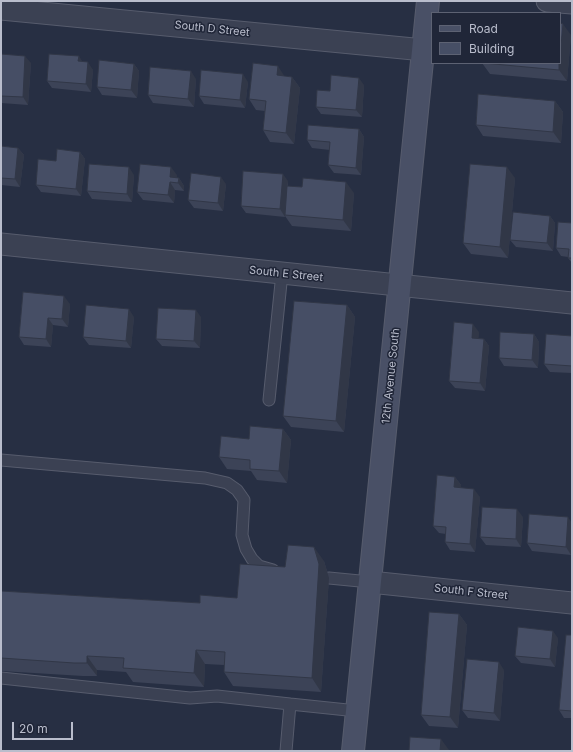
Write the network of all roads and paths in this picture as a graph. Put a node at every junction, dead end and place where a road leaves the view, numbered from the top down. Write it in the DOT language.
graph roads {
  1 [pos="428,1"];
  2 [pos="547,1"];
  3 [pos="572,3"];
  4 [pos="1,8"];
  5 [pos="424,50"];
  6 [pos="1,244"];
  7 [pos="282,273"];
  8 [pos="400,286"];
  9 [pos="572,303"];
  10 [pos="269,400"];
  11 [pos="1,460"];
  12 [pos="282,572"];
  13 [pos="329,578"];
  14 [pos="370,582"];
  15 [pos="572,603"];
  16 [pos="1,678"];
  17 [pos="290,704"];
  18 [pos="357,711"];
  19 [pos="286,751"];
  20 [pos="353,751"];
  1 -- 5 [label="street, 12th Avenue South"];
  2 -- 3 [label="street"];
  4 -- 5 [label="street, South D Street"];
  5 -- 8 [label="street, 12th Avenue South"];
  6 -- 7 [label="street, South E Street"];
  7 -- 8 [label="street, South E Street"];
  7 -- 10 [label="lane"];
  8 -- 9 [label="street, South E Street"];
  8 -- 14 [label="street, 12th Avenue South"];
  11 -- 12 [label="lane"];
  13 -- 14 [label="lane"];
  14 -- 15 [label="street, South F Street"];
  14 -- 18 [label="street, 12th Avenue South"];
  16 -- 17 [label="lane"];
  17 -- 18 [label="lane"];
  17 -- 19 [label="lane"];
  18 -- 20 [label="street, 12th Avenue South"];
}
